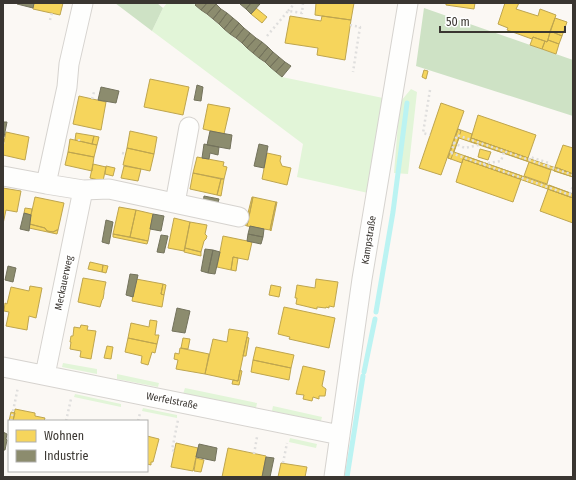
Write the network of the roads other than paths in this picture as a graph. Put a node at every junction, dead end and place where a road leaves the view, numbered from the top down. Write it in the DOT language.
graph roads {
  1 [pos="82,3"];
  2 [pos="408,3"];
  3 [pos="189,127"];
  4 [pos="3,176"];
  5 [pos="46,184"];
  6 [pos="83,190"];
  7 [pos="175,203"];
  8 [pos="239,217"];
  9 [pos="3,367"];
  10 [pos="45,376"];
  11 [pos="340,435"];
  12 [pos="334,477"];
  1 -- 5 [label="street"];
  2 -- 11 [label="street, Kampstraße"];
  3 -- 7 [label="street"];
  4 -- 5 [label="street"];
  5 -- 6 [label="street"];
  6 -- 7 [label="street"];
  6 -- 10 [label="street, Meckauerweg"];
  7 -- 8 [label="street"];
  9 -- 10 [label="street, Werfelstraße"];
  10 -- 11 [label="street, Werfelstraße"];
  11 -- 12 [label="street, Kampstraße"];
}
